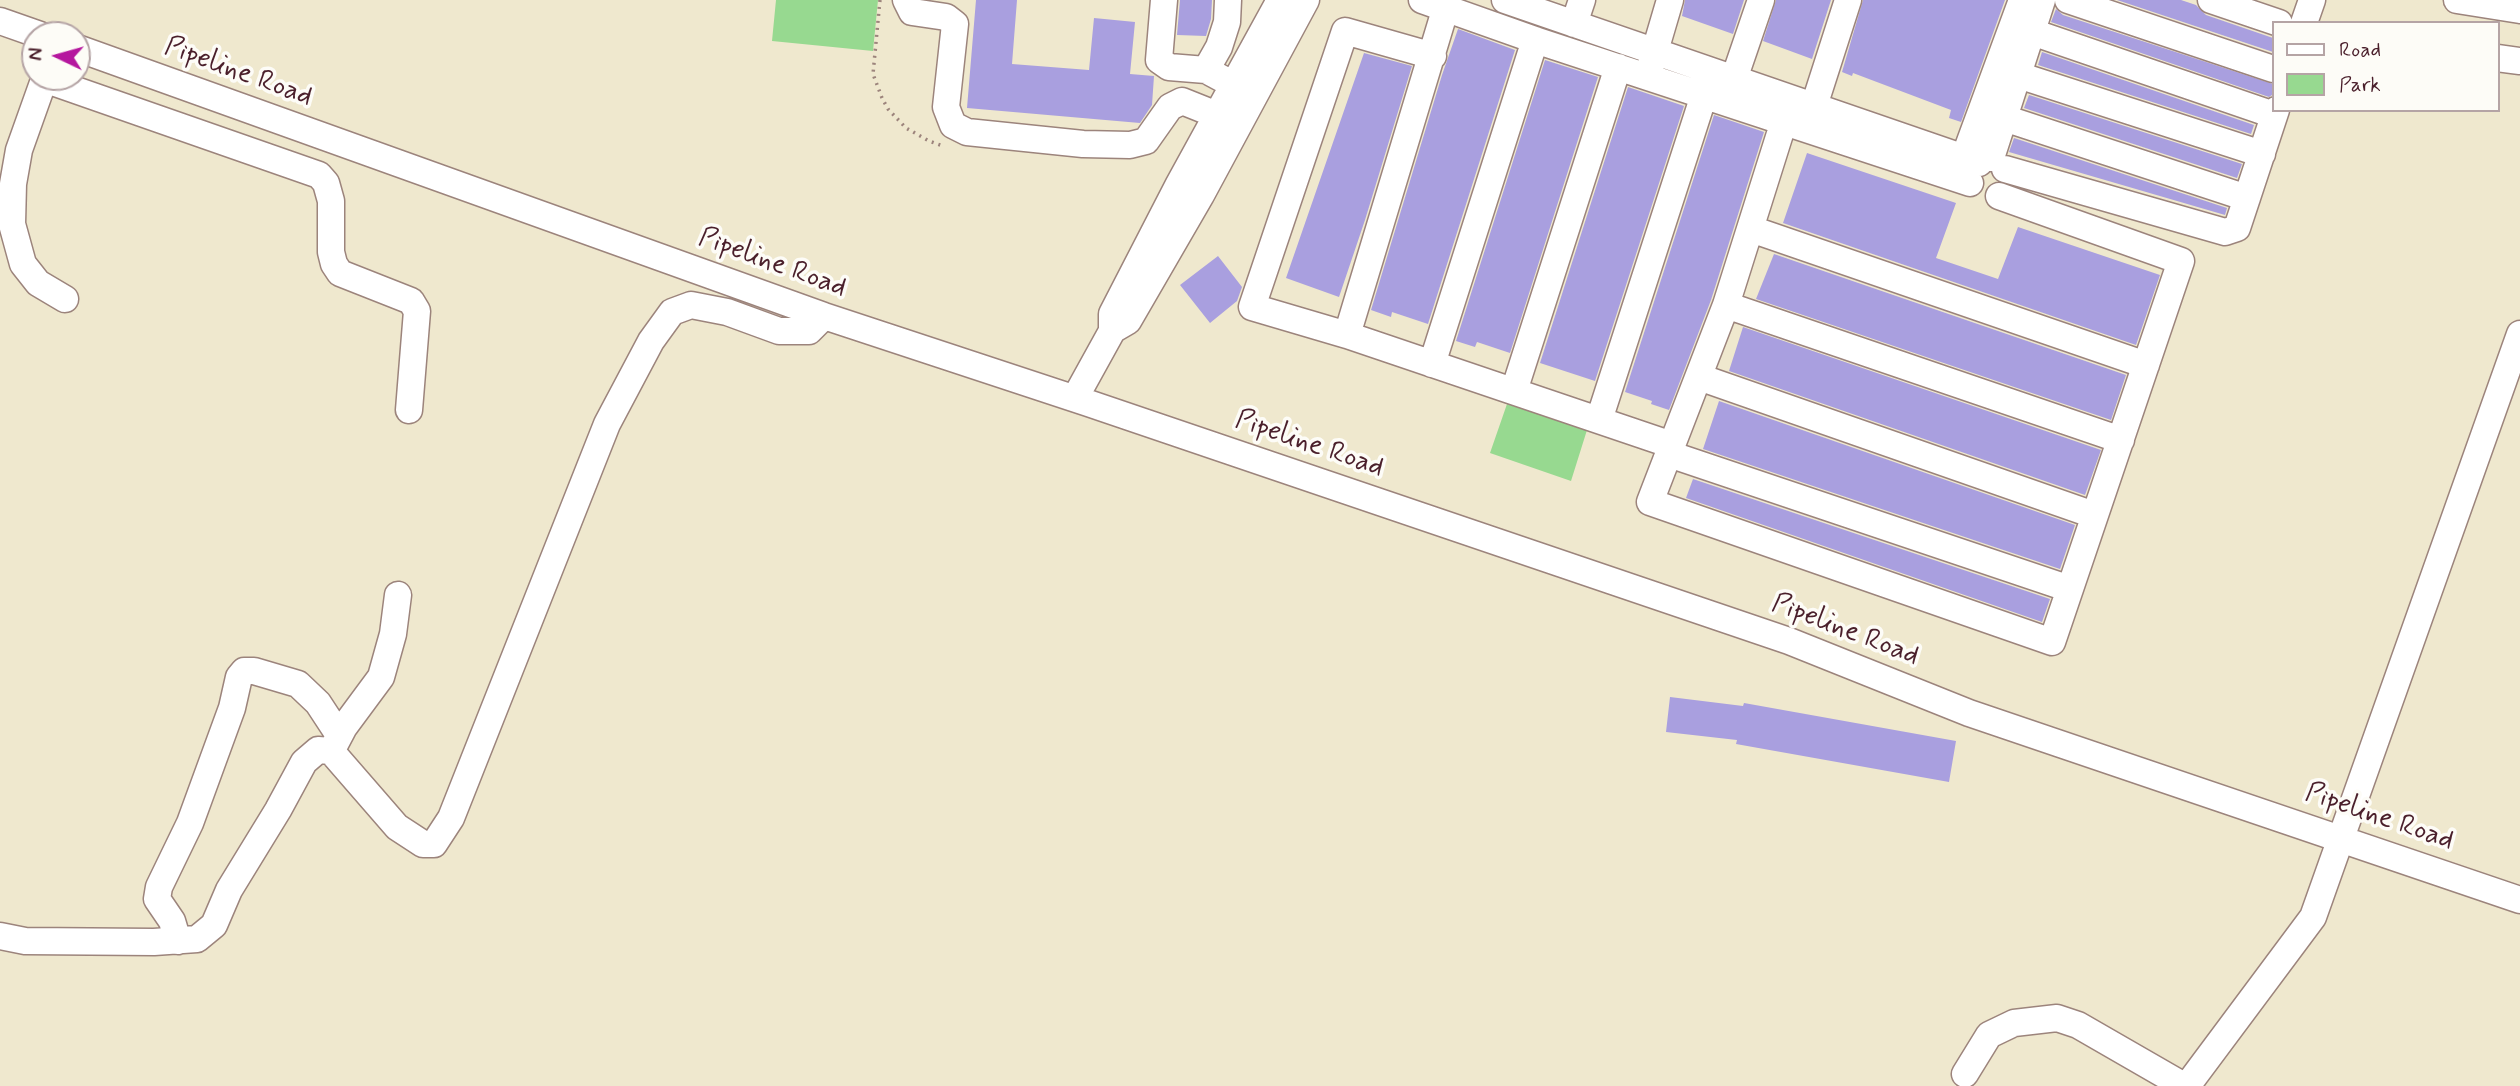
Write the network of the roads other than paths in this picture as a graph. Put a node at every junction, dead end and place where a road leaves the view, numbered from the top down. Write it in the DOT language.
graph roads {
  1 [pos="906,0"];
  2 [pos="1164,0"];
  3 [pos="1228,0"];
  4 [pos="1280,0"];
  5 [pos="1306,0"];
  6 [pos="1505,0"];
  7 [pos="1670,0"];
  8 [pos="1761,0"];
  9 [pos="1848,0"];
  10 [pos="2022,0"];
  11 [pos="2042,0"];
  12 [pos="2068,0"];
  13 [pos="2211,0"];
  14 [pos="2312,0"];
  15 [pos="2457,0"];
  16 [pos="1434,4"];
  17 [pos="2520,10"];
  18 [pos="1578,12"];
  19 [pos="0,21"];
  20 [pos="2273,21"];
  21 [pos="2306,21"];
  22 [pos="21,28"];
  23 [pos="2032,32"];
  24 [pos="1535,40"];
  25 [pos="91,53"];
  26 [pos="1433,56"];
  27 [pos="2499,58"];
  28 [pos="2520,61"];
  29 [pos="1651,64"];
  30 [pos="1618,67"];
  31 [pos="2272,69"];
  32 [pos="1206,70"];
  33 [pos="2018,75"];
  34 [pos="1734,79"];
  35 [pos="1234,85"];
  36 [pos="39,91"];
  37 [pos="81,91"];
  38 [pos="1704,95"];
  39 [pos="1814,106"];
  40 [pos="2275,113"];
  41 [pos="1217,116"];
  42 [pos="2004,117"];
  43 [pos="1784,121"];
  44 [pos="2262,154"];
  45 [pos="1982,166"];
  46 [pos="1190,190"];
  47 [pos="2247,198"];
  48 [pos="1751,229"];
  49 [pos="65,299"];
  50 [pos="1726,305"];
  51 [pos="824,316"];
  52 [pos="2520,334"];
  53 [pos="1347,335"];
  54 [pos="1432,364"];
  55 [pos="2146,365"];
  56 [pos="1699,377"];
  57 [pos="1514,391"];
  58 [pos="1075,398"];
  59 [pos="409,410"];
  60 [pos="1600,420"];
  61 [pos="2121,440"];
  62 [pos="1670,449"];
  63 [pos="2094,515"];
  64 [pos="2070,589"];
  65 [pos="398,595"];
  66 [pos="335,743"];
  67 [pos="2341,838"];
  68 [pos="2520,900"];
  69 [pos="0,936"];
  70 [pos="178,941"];
  71 [pos="1965,1074"];
  72 [pos="2185,1086"];
  1 -- 41 [label="street"];
  2 -- 32 [label="street"];
  3 -- 32 [label="street"];
  4 -- 35 [label="street"];
  5 -- 46 [label="street"];
  6 -- 18 [label="street"];
  7 -- 29 [label="street"];
  8 -- 34 [label="street"];
  9 -- 39 [label="street"];
  10 -- 45 [label="street"];
  11 -- 23 [label="street"];
  12 -- 31 [label="street"];
  13 -- 20 [label="street"];
  14 -- 21 [label="street"];
  15 -- 17 [label="street"];
  16 -- 24 [label="street"];
  16 -- 26 [label="street"];
  18 -- 29 [label="street"];
  19 -- 22 [label="street"];
  23 -- 33 [label="street"];
  23 -- 40 [label="street"];
  24 -- 30 [label="street"];
  24 -- 54 [label="street"];
  25 -- 51 [label="street, Pipeline Road"];
  26 -- 53 [label="street"];
  26 -- 53 [label="street"];
  27 -- 28 [label="street"];
  29 -- 30 [label="street"];
  29 -- 34 [label="street"];
  29 -- 38 [label="street"];
  30 -- 57 [label="street"];
  32 -- 35 [label="street"];
  33 -- 42 [label="street"];
  33 -- 44 [label="street"];
  34 -- 39 [label="street"];
  35 -- 41 [label="street"];
  36 -- 49 [label="street"];
  37 -- 59 [label="street"];
  38 -- 43 [label="street"];
  38 -- 60 [label="street"];
  39 -- 45 [label="street"];
  40 -- 44 [label="street"];
  41 -- 46 [label="street"];
  42 -- 45 [label="street"];
  42 -- 47 [label="street"];
  43 -- 45 [label="street"];
  43 -- 48 [label="street"];
  44 -- 47 [label="street"];
  45 -- 47 [label="street"];
  45 -- 55 [label="street"];
  46 -- 58 [label="street"];
  48 -- 50 [label="street"];
  48 -- 55 [label="street"];
  50 -- 56 [label="street"];
  50 -- 61 [label="street"];
  51 -- 58 [label="street, Pipeline Road"];
  51 -- 66 [label="street"];
  52 -- 67 [label="street"];
  53 -- 54 [label="street"];
  54 -- 57 [label="street"];
  55 -- 61 [label="street"];
  56 -- 62 [label="street"];
  56 -- 63 [label="street"];
  57 -- 60 [label="street"];
  58 -- 67 [label="street, Pipeline Road"];
  60 -- 62 [label="street"];
  61 -- 63 [label="street"];
  62 -- 64 [label="street"];
  62 -- 64 [label="street"];
  63 -- 64 [label="street"];
  65 -- 66 [label="street"];
  66 -- 70 [label="street"];
  66 -- 70 [label="street"];
  67 -- 68 [label="street, Pipeline Road"];
  67 -- 72 [label="street"];
  69 -- 70 [label="street"];
  71 -- 72 [label="street"];
}
